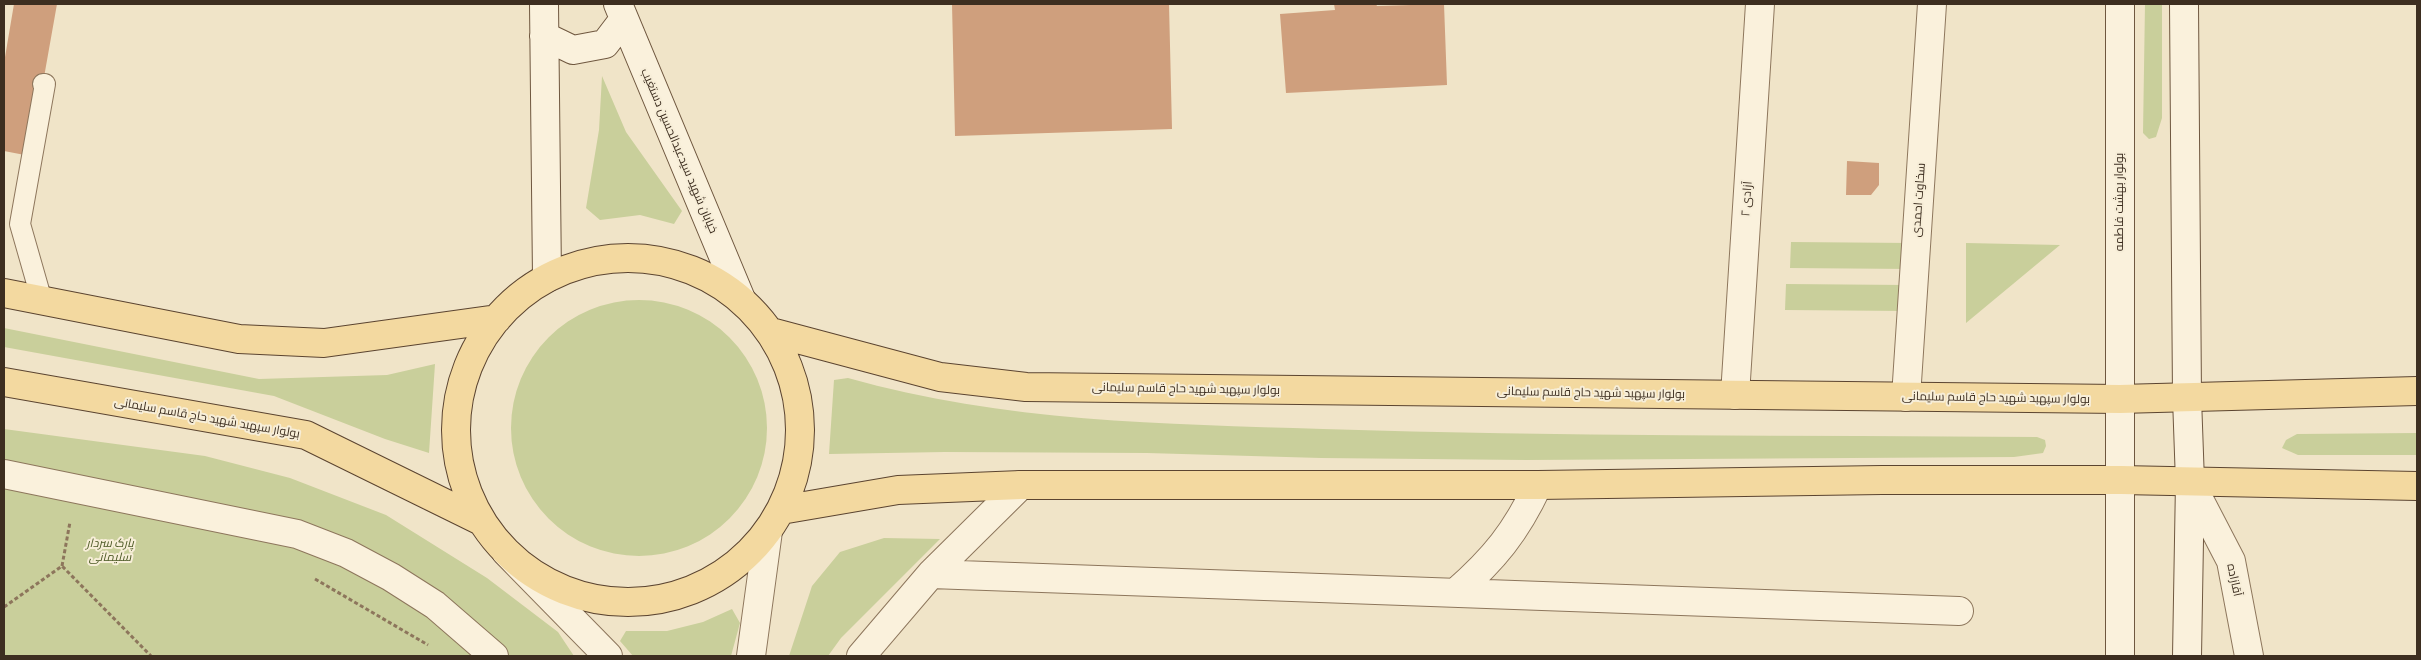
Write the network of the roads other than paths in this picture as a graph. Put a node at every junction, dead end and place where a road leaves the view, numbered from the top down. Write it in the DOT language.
graph roads {
  1 [pos="544,4"];
  2 [pos="1760,4"];
  3 [pos="1932,4"];
  4 [pos="2120,4"];
  5 [pos="2184,4"];
  6 [pos="621,12"];
  7 [pos="544,36"];
  8 [pos="43,84"];
  9 [pos="547,278"];
  10 [pos="4,293"];
  11 [pos="741,299"];
  12 [pos="42,300"];
  13 [pos="497,319"];
  14 [pos="771,332"];
  15 [pos="4,382"];
  16 [pos="2417,391"];
  17 [pos="1735,395"];
  18 [pos="1906,397"];
  19 [pos="2187,398"];
  20 [pos="2120,399"];
  21 [pos="4,474"];
  22 [pos="2121,480"];
  23 [pos="2190,482"];
  24 [pos="1021,485"];
  25 [pos="1538,485"];
  26 [pos="2417,486"];
  27 [pos="481,521"];
  28 [pos="775,521"];
  29 [pos="506,552"];
  30 [pos="931,574"];
  31 [pos="1455,593"];
  32 [pos="1959,610"];
  33 [pos="494,656"];
  34 [pos="608,656"];
  35 [pos="751,656"];
  36 [pos="862,656"];
  37 [pos="2120,656"];
  38 [pos="2187,656"];
  39 [pos="2249,656"];
  1 -- 7 [label="street"];
  2 -- 17 [label="street, آزادی ۲"];
  3 -- 18 [label="street, سخاوت احمدی"];
  4 -- 20 [label="street, بولوار بهشت فاطمه"];
  5 -- 19 [label="street"];
  6 -- 7 [label="street"];
  6 -- 11 [label="street, خیابان شهید سیدعبدالحسین دستغیب"];
  7 -- 9 [label="street"];
  8 -- 12 [label="lane"];
  9 -- 11 [label="main road"];
  9 -- 13 [label="main road"];
  10 -- 12 [label="main road"];
  11 -- 14 [label="main road"];
  12 -- 13 [label="main road"];
  13 -- 27 [label="main road"];
  14 -- 17 [label="main road, بولوار سپهبد شهید حاج قاسم سلیمانی"];
  14 -- 28 [label="main road"];
  15 -- 27 [label="main road, بولوار سپهبد شهید حاج قاسم سلیمانی"];
  16 -- 19 [label="main road, بولوار سپهبد شهید حاج قاسم سلیمانی"];
  17 -- 18 [label="main road, بولوار سپهبد شهید حاج قاسم سلیمانی"];
  18 -- 20 [label="main road, بولوار سپهبد شهید حاج قاسم سلیمانی"];
  19 -- 20 [label="main road, بولوار سپهبد شهید حاج قاسم سلیمانی"];
  19 -- 23 [label="street"];
  20 -- 22 [label="street, بولوار بهشت فاطمه"];
  21 -- 33 [label="street"];
  22 -- 23 [label="main road"];
  22 -- 25 [label="main road"];
  22 -- 37 [label="street, بولوار بهشت فاطمه"];
  23 -- 26 [label="main road"];
  23 -- 38 [label="street"];
  23 -- 39 [label="street, آقازاده"];
  24 -- 25 [label="main road"];
  24 -- 28 [label="main road"];
  24 -- 30 [label="street"];
  25 -- 31 [label="street"];
  27 -- 29 [label="main road"];
  28 -- 29 [label="main road"];
  28 -- 35 [label="street"];
  29 -- 34 [label="street"];
  30 -- 31 [label="street"];
  30 -- 36 [label="street"];
  31 -- 32 [label="street"];
}
